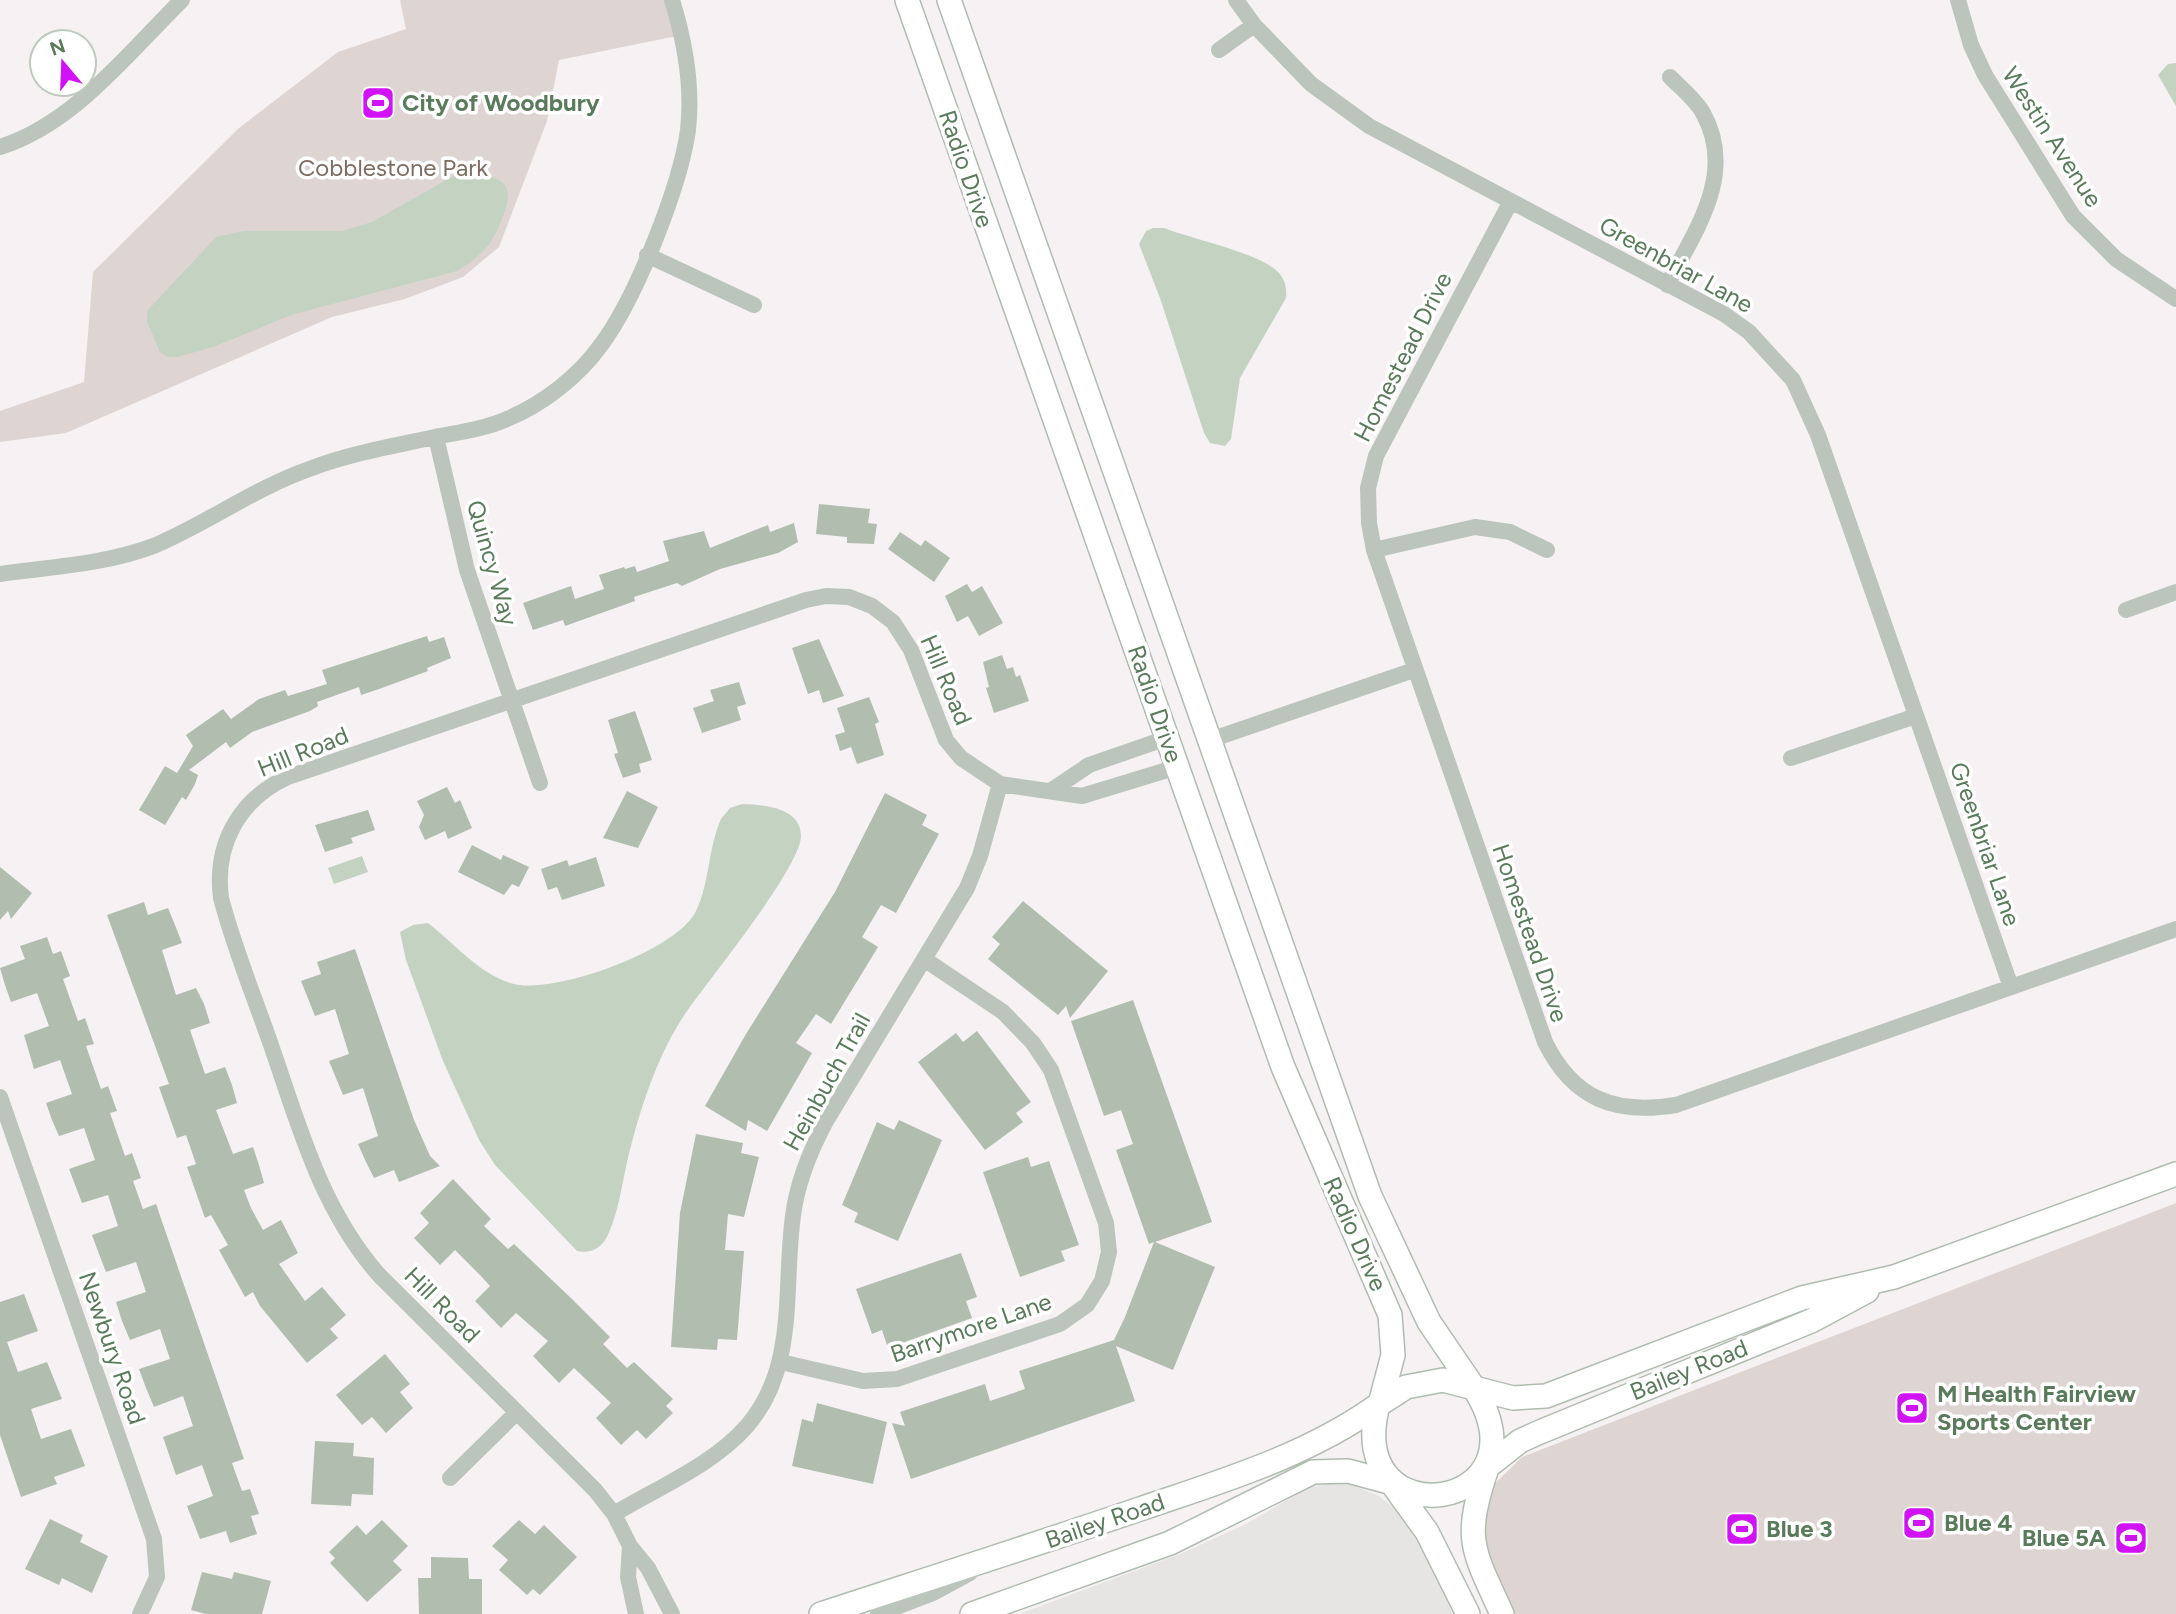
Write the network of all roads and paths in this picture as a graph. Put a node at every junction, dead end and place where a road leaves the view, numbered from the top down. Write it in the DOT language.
graph roads {
  1 [pos="183,0"];
  2 [pos="672,0"];
  3 [pos="907,0"];
  4 [pos="949,0"];
  5 [pos="1236,0"];
  6 [pos="1958,0"];
  7 [pos="1254,25"];
  8 [pos="1219,50"];
  9 [pos="1670,77"];
  10 [pos="0,147"];
  11 [pos="1511,201"];
  12 [pos="647,255"];
  13 [pos="1667,285"];
  14 [pos="2176,299"];
  15 [pos="754,305"];
  16 [pos="436,437"];
  17 [pos="1374,550"];
  18 [pos="1547,550"];
  19 [pos="0,574"];
  20 [pos="2176,593"];
  21 [pos="2126,610"];
  22 [pos="1414,670"];
  23 [pos="511,701"];
  24 [pos="1916,716"];
  25 [pos="1167,738"];
  26 [pos="1210,740"];
  27 [pos="1791,758"];
  28 [pos="1177,767"];
  29 [pos="540,783"];
  30 [pos="1000,784"];
  31 [pos="1052,790"];
  32 [pos="2176,929"];
  33 [pos="924,959"];
  34 [pos="2011,987"];
  35 [pos="0,1097"];
  36 [pos="2176,1174"];
  37 [pos="1894,1277"];
  38 [pos="781,1362"];
  39 [pos="1474,1388"];
  40 [pos="1379,1404"];
  41 [pos="517,1412"];
  42 [pos="1487,1467"];
  43 [pos="450,1478"];
  44 [pos="1393,1484"];
  45 [pos="614,1514"];
  46 [pos="630,1546"];
  47 [pos="1003,1555"];
  48 [pos="140,1614"];
  49 [pos="636,1614"];
  50 [pos="672,1614"];
  51 [pos="821,1614"];
  52 [pos="878,1614"];
  53 [pos="972,1614"];
  54 [pos="1468,1614"];
  55 [pos="1502,1614"];
  1 -- 10 [label="street"];
  2 -- 12 [label="street"];
  3 -- 25 [label="main road, Radio Drive"];
  4 -- 26 [label="main road, Radio Drive"];
  5 -- 7 [label="street, Greenbriar Lane"];
  6 -- 14 [label="street, Westin Avenue"];
  7 -- 8 [label="street"];
  7 -- 11 [label="street, Greenbriar Lane"];
  9 -- 13 [label="street"];
  11 -- 13 [label="street, Greenbriar Lane"];
  11 -- 17 [label="street, Homestead Drive"];
  12 -- 15 [label="street"];
  12 -- 16 [label="street"];
  13 -- 24 [label="street, Greenbriar Lane"];
  16 -- 19 [label="street"];
  16 -- 23 [label="street, Quincy Way"];
  17 -- 18 [label="street"];
  17 -- 22 [label="street, Homestead Drive"];
  20 -- 21 [label="street"];
  22 -- 26 [label="street"];
  22 -- 34 [label="street, Homestead Drive"];
  23 -- 29 [label="street, Quincy Way"];
  23 -- 30 [label="street, Hill Road"];
  23 -- 41 [label="street, Hill Road"];
  24 -- 27 [label="street"];
  24 -- 34 [label="street, Greenbriar Lane"];
  25 -- 28 [label="main road, Radio Drive"];
  25 -- 31 [label="street"];
  26 -- 39 [label="main road, Radio Drive"];
  28 -- 31 [label="street, Hill Road"];
  28 -- 40 [label="main road, Radio Drive"];
  30 -- 31 [label="street, Hill Road"];
  30 -- 33 [label="street, Heinbuch Trail"];
  32 -- 34 [label="street, Homestead Drive"];
  33 -- 38 [label="street, Heinbuch Trail"];
  33 -- 38 [label="street, Barrymore Lane"];
  35 -- 48 [label="street, Newbury Road"];
  36 -- 37 [label="main road, Bailey Road"];
  37 -- 39 [label="main road, Bailey Road"];
  37 -- 42 [label="main road, Bailey Road"];
  38 -- 45 [label="street, Heinbuch Trail"];
  39 -- 40 [label="main road"];
  39 -- 42 [label="main road"];
  40 -- 44 [label="main road"];
  40 -- 47 [label="main road, Bailey Road"];
  41 -- 43 [label="street"];
  41 -- 45 [label="street, Hill Road"];
  42 -- 44 [label="main road"];
  42 -- 55 [label="main road"];
  44 -- 53 [label="main road, Bailey Road"];
  44 -- 54 [label="main road"];
  45 -- 46 [label="street, Hill Road"];
  46 -- 49 [label="street, Hill Road"];
  46 -- 50 [label="street, Hill Road"];
  47 -- 51 [label="main road, Bailey Road"];
  47 -- 52 [label="street"];
}
